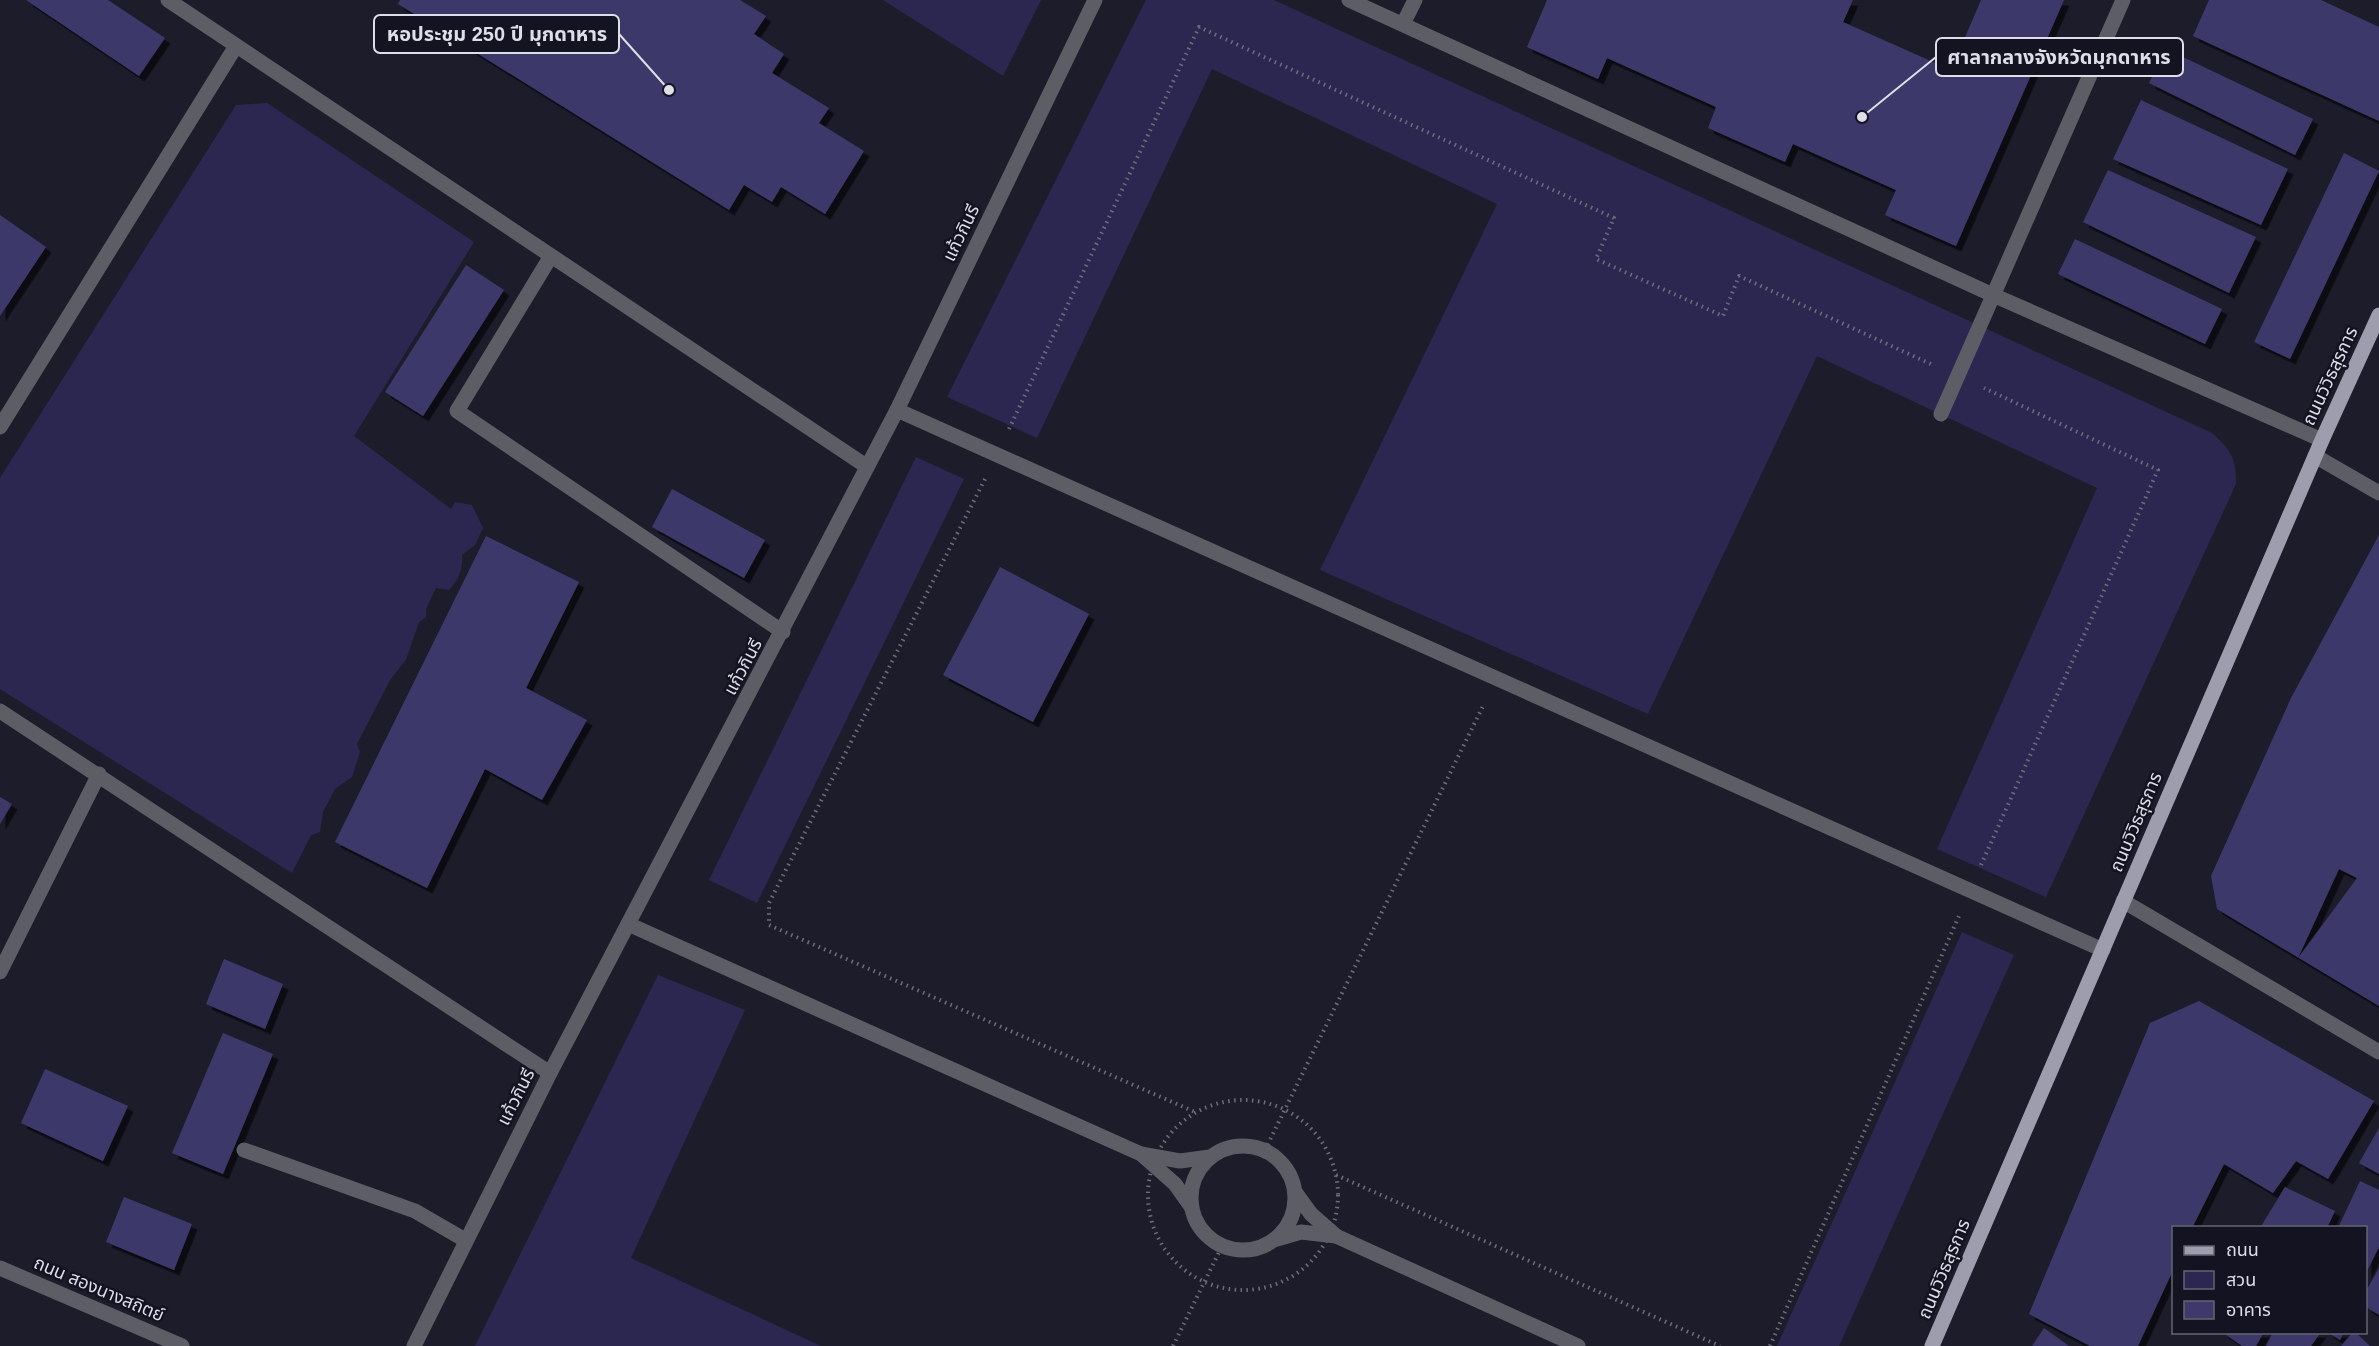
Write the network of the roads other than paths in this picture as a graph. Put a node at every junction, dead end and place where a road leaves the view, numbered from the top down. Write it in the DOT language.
graph roads {
  1 [pos="168,0"];
  2 [pos="1095,0"];
  3 [pos="1349,0"];
  4 [pos="1415,0"];
  5 [pos="2122,0"];
  6 [pos="1403,24"];
  7 [pos="236,46"];
  8 [pos="550,256"];
  9 [pos="1993,295"];
  10 [pos="2379,315"];
  11 [pos="897,410"];
  12 [pos="1941,414"];
  13 [pos="0,427"];
  14 [pos="2322,440"];
  15 [pos="2315,456"];
  16 [pos="867,466"];
  17 [pos="2379,493"];
  18 [pos="783,632"];
  19 [pos="0,711"];
  20 [pos="99,774"];
  21 [pos="2123,901"];
  22 [pos="628,924"];
  23 [pos="2103,950"];
  24 [pos="0,972"];
  25 [pos="2379,1052"];
  26 [pos="550,1073"];
  27 [pos="243,1150"];
  28 [pos="1149,1158"];
  29 [pos="1210,1158"];
  30 [pos="1295,1192"];
  31 [pos="1192,1208"];
  32 [pos="1332,1234"];
  33 [pos="465,1240"];
  34 [pos="1274,1240"];
  35 [pos="0,1268"];
  36 [pos="182,1346"];
  37 [pos="414,1346"];
  38 [pos="1578,1346"];
  39 [pos="1932,1346"];
  1 -- 7 [label="street"];
  2 -- 11 [label="street, แก้วกินรี"];
  3 -- 6 [label="street"];
  4 -- 6 [label="street"];
  5 -- 9 [label="street"];
  6 -- 9 [label="street"];
  7 -- 8 [label="street"];
  7 -- 13 [label="street"];
  8 -- 16 [label="street"];
  8 -- 18 [label="street"];
  9 -- 12 [label="street"];
  9 -- 14 [label="street"];
  10 -- 14 [label="main road, ถนนวิวิธสุรการ"];
  11 -- 16 [label="street, แก้วกินรี"];
  11 -- 23 [label="street"];
  14 -- 15 [label="main road, ถนนวิวิธสุรการ"];
  15 -- 17 [label="street"];
  15 -- 21 [label="main road, ถนนวิวิธสุรการ"];
  16 -- 18 [label="street, แก้วกินรี"];
  18 -- 22 [label="street, แก้วกินรี"];
  19 -- 20 [label="street"];
  20 -- 24 [label="street"];
  20 -- 26 [label="street"];
  21 -- 23 [label="main road, ถนนวิวิธสุรการ"];
  21 -- 25 [label="street"];
  22 -- 26 [label="street, แก้วกินรี"];
  22 -- 28 [label="street"];
  23 -- 39 [label="main road, ถนนวิวิธสุรการ"];
  26 -- 33 [label="street, แก้วกินรี"];
  27 -- 33 [label="street"];
  28 -- 29 [label="street"];
  28 -- 31 [label="street"];
  29 -- 30 [label="street"];
  29 -- 31 [label="street"];
  30 -- 32 [label="street"];
  30 -- 34 [label="street"];
  31 -- 34 [label="street"];
  32 -- 34 [label="street"];
  32 -- 38 [label="street"];
  33 -- 37 [label="street, แก้วกินรี"];
  35 -- 36 [label="street, ถนน สองนางสถิตย์"];
}
